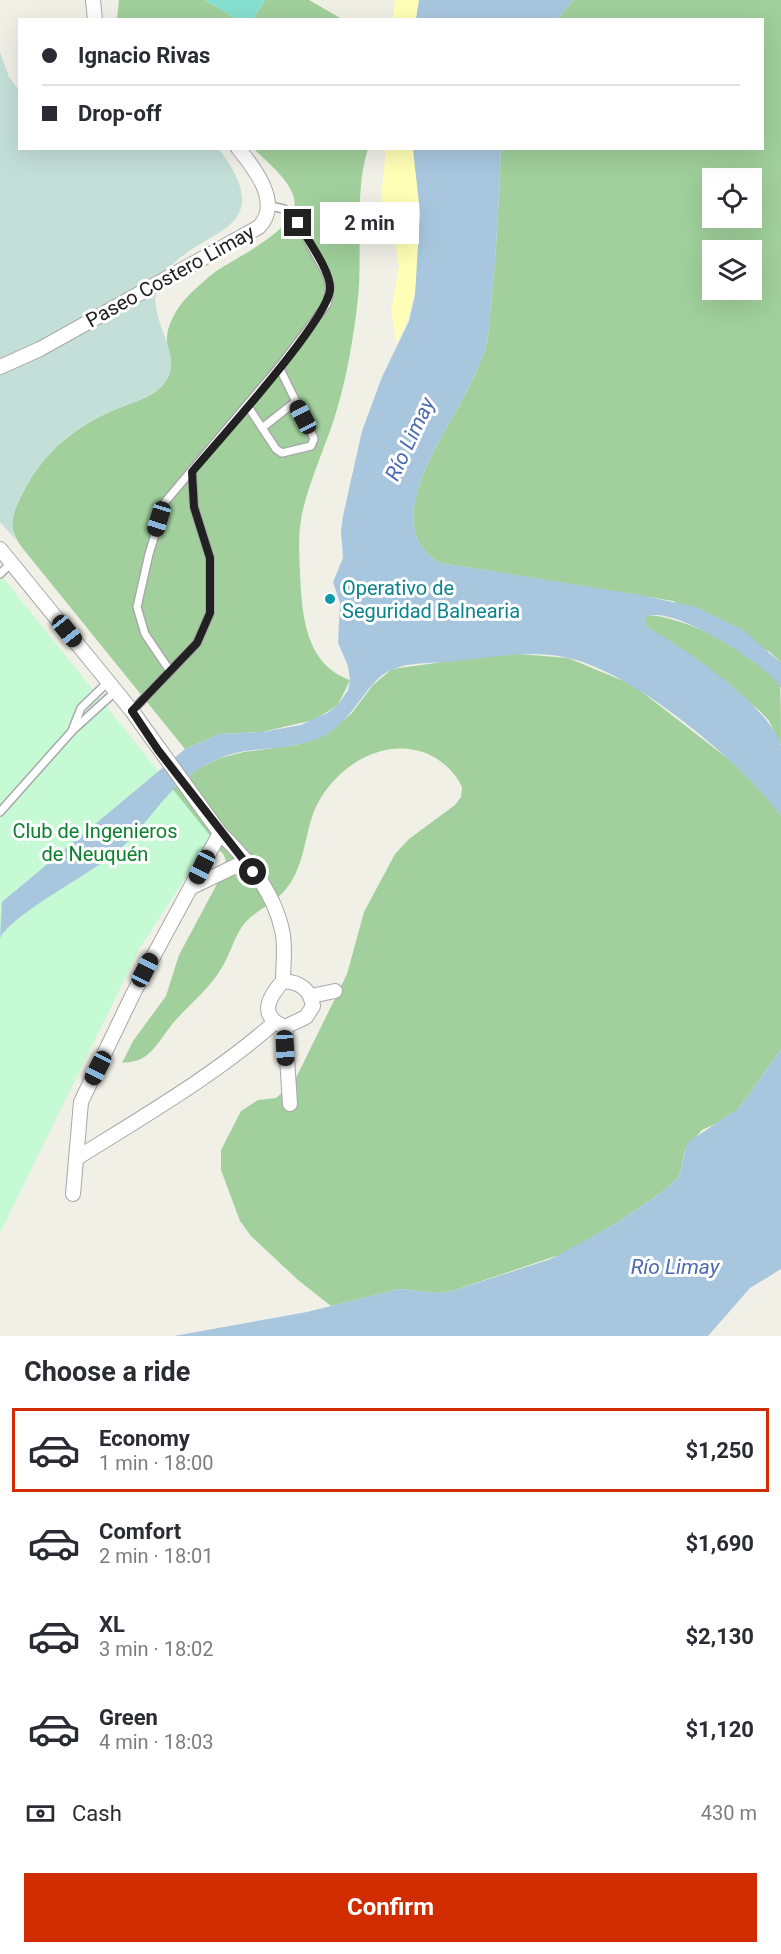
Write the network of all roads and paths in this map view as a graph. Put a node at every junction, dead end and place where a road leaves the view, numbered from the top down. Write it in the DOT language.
graph roads {
  1 [pos="93,0"];
  2 [pos="95,18"];
  3 [pos="239,150"];
  4 [pos="270,206"];
  5 [pos="0,367"];
  6 [pos="279,367"];
  7 [pos="295,402"];
  8 [pos="247,405"];
  9 [pos="262,428"];
  10 [pos="192,472"];
  11 [pos="0,549"];
  12 [pos="11,563"];
  13 [pos="0,574"];
  14 [pos="170,671"];
  15 [pos="112,686"];
  16 [pos="132,711"];
  17 [pos="73,730"];
  18 [pos="0,812"];
  19 [pos="220,833"];
  20 [pos="244,862"];
  21 [pos="192,887"];
  22 [pos="283,981"];
  23 [pos="335,991"];
  24 [pos="311,996"];
  25 [pos="279,1025"];
  26 [pos="290,1104"];
  27 [pos="77,1158"];
  28 [pos="73,1194"];
  1 -- 2 [label="street"];
  3 -- 4 [label="street, Paseo Costero Limay"];
  4 -- 5 [label="street, Paseo Costero Limay"];
  4 -- 6 [label="lane"];
  6 -- 7 [label="lane"];
  6 -- 8 [label="lane"];
  7 -- 9 [label="lane"];
  7 -- 9 [label="lane"];
  8 -- 9 [label="lane"];
  8 -- 10 [label="lane"];
  10 -- 14 [label="lane"];
  10 -- 14 [label="lane"];
  11 -- 12 [label="street"];
  12 -- 13 [label="lane"];
  12 -- 15 [label="street"];
  14 -- 16 [label="lane"];
  15 -- 16 [label="street"];
  15 -- 17 [label="lane"];
  15 -- 17 [label="lane"];
  16 -- 19 [label="street"];
  17 -- 18 [label="lane"];
  19 -- 20 [label="street"];
  19 -- 21 [label="street"];
  20 -- 21 [label="street"];
  20 -- 22 [label="street"];
  21 -- 27 [label="street"];
  22 -- 24 [label="street"];
  22 -- 25 [label="street"];
  23 -- 24 [label="street"];
  24 -- 25 [label="street"];
  25 -- 26 [label="street"];
  25 -- 27 [label="street"];
  27 -- 28 [label="street"];
}
